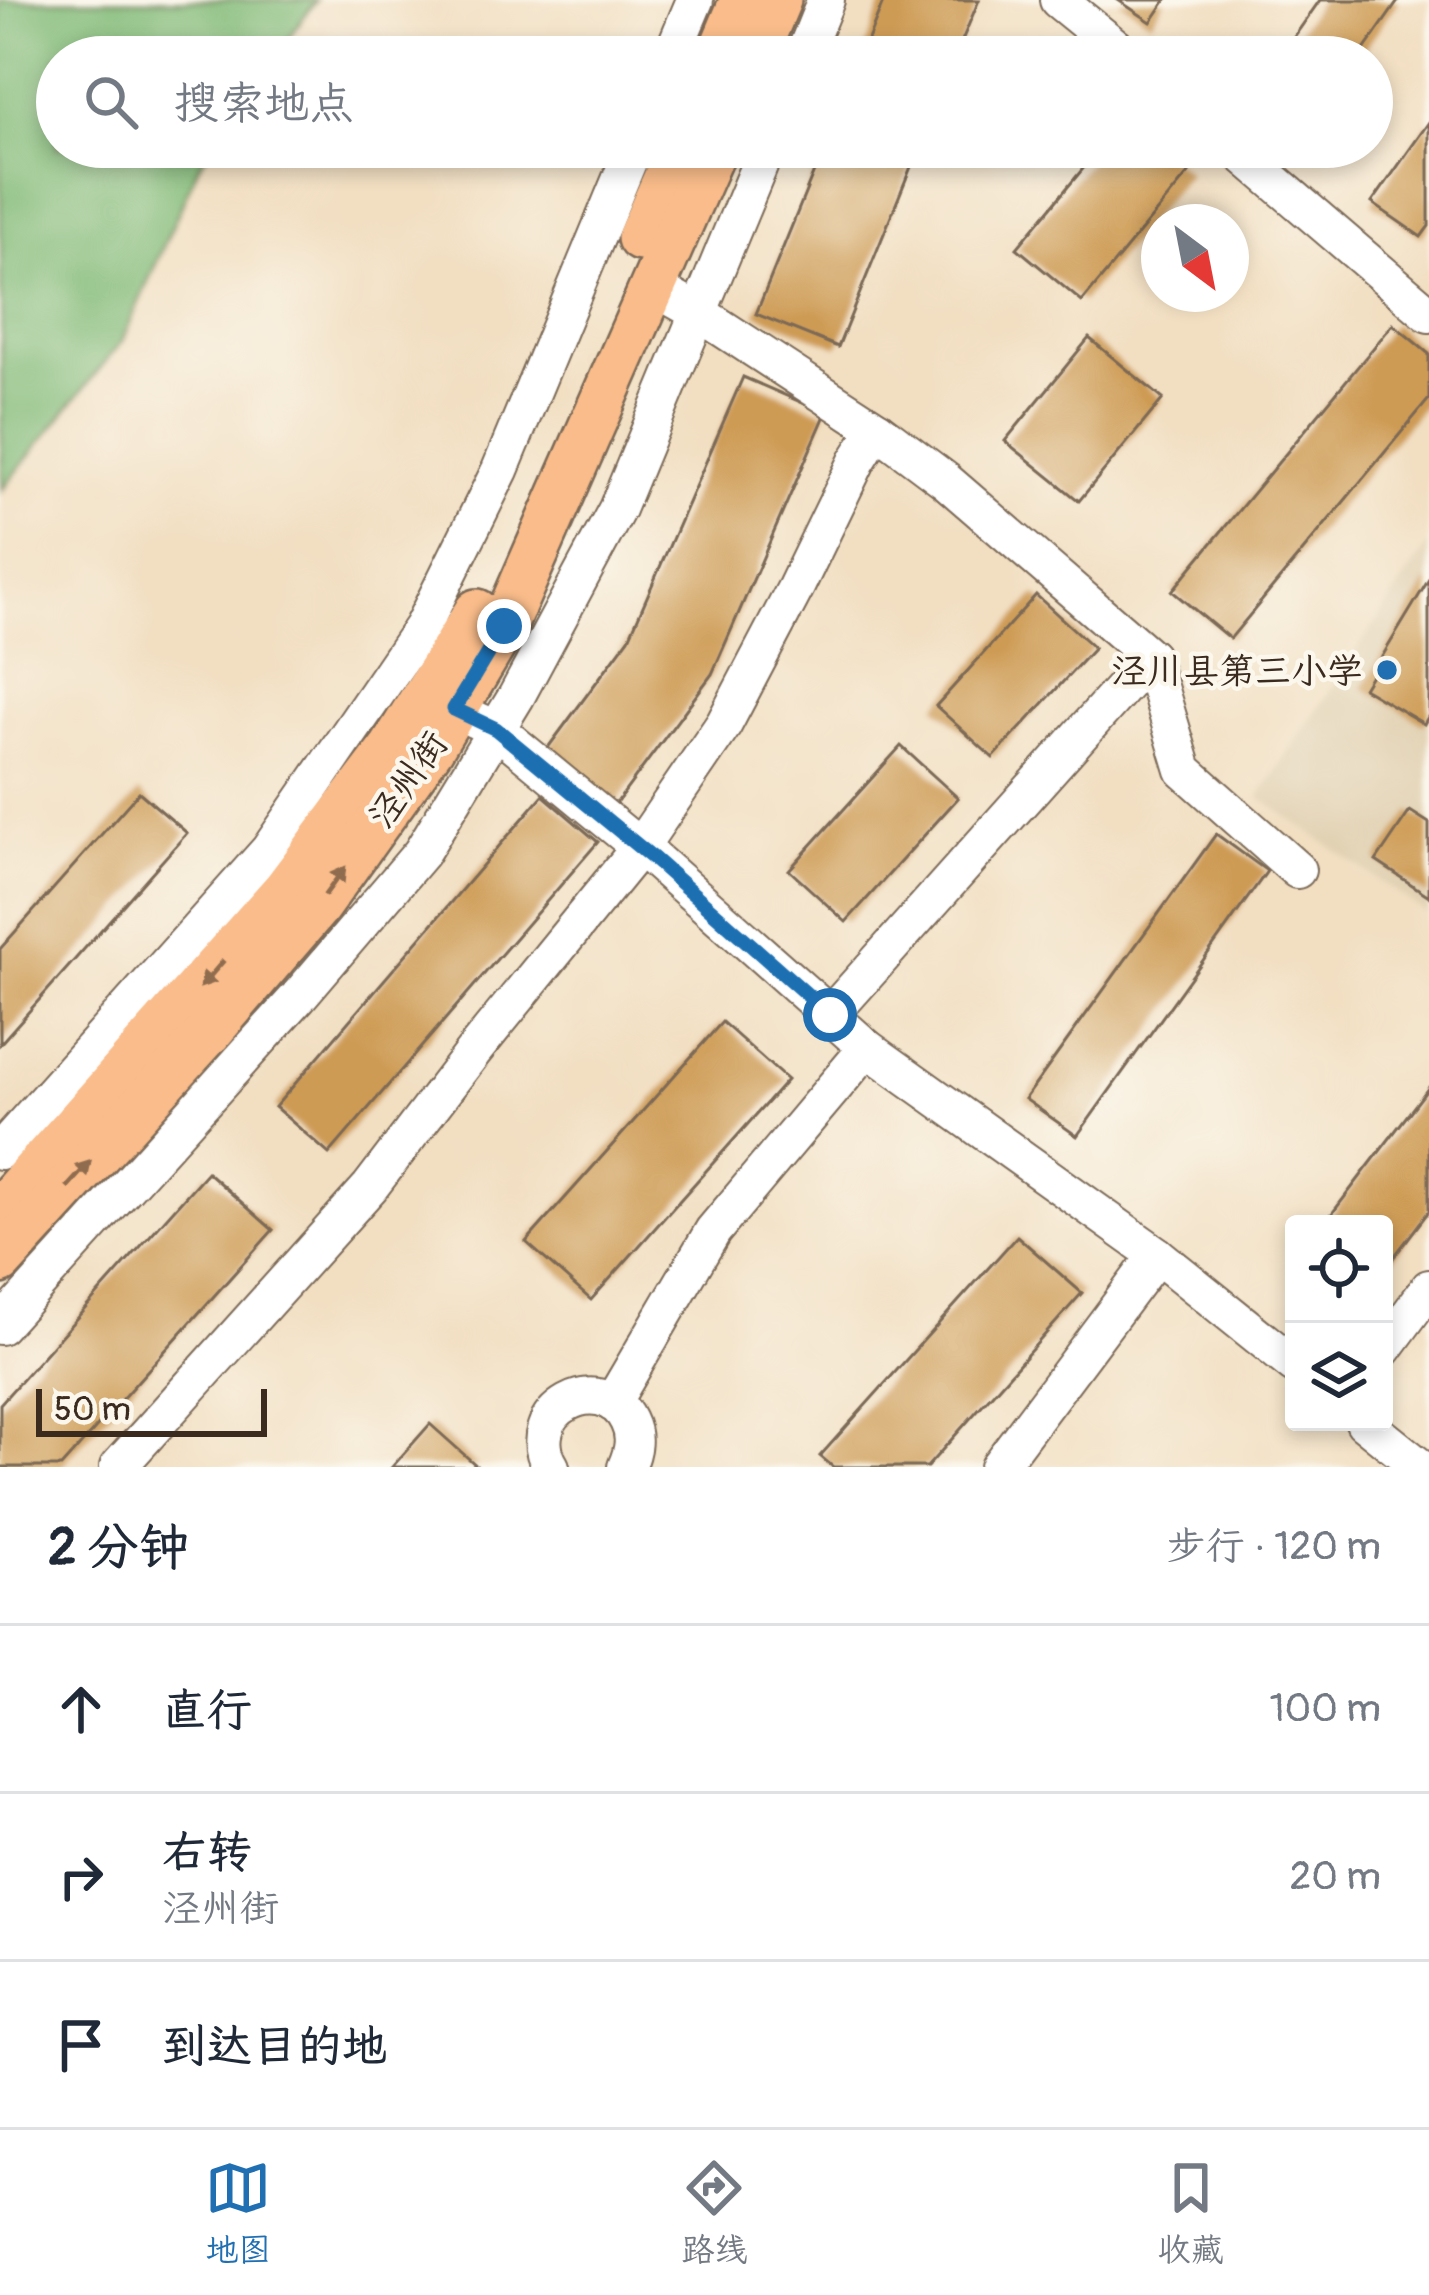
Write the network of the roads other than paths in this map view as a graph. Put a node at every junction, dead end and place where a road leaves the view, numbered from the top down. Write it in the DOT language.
graph roads {
  1 [pos="695,0"];
  2 [pos="743,0"];
  3 [pos="778,0"];
  4 [pos="826,0"];
  5 [pos="1058,0"];
  6 [pos="680,36"];
  7 [pos="728,36"];
  8 [pos="763,36"];
  9 [pos="811,36"];
  10 [pos="1102,36"];
  11 [pos="625,168"];
  12 [pos="671,168"];
  13 [pos="705,168"];
  14 [pos="758,168"];
  15 [pos="1259,168"];
  16 [pos="653,287"];
  17 [pos="699,313"];
  18 [pos="1429,314"];
  19 [pos="877,428"];
  20 [pos="1150,657"];
  21 [pos="454,709"];
  22 [pos="496,729"];
  23 [pos="640,847"];
  24 [pos="1297,870"];
  25 [pos="830,1015"];
  26 [pos="868,1048"];
  27 [pos="0,1151"];
  28 [pos="0,1210"];
  29 [pos="1157,1255"];
  30 [pos="0,1261"];
  31 [pos="1429,1288"];
  32 [pos="0,1326"];
  33 [pos="1393,1337"];
  34 [pos="1285,1358"];
  35 [pos="612,1403"];
  36 [pos="1375,1431"];
  37 [pos="118,1467"];
  38 [pos="551,1467"];
  39 [pos="626,1467"];
  40 [pos="998,1467"];
  41 [pos="1420,1467"];
  1 -- 6 [label="street"];
  2 -- 7 [label="main road"];
  3 -- 8 [label="main road"];
  4 -- 9 [label="street"];
  5 -- 10 [label="street"];
  11 -- 27 [label="street"];
  12 -- 28 [label="main road, 泾州街, one-way"];
  13 -- 16 [label="main road, 泾州街"];
  14 -- 17 [label="street"];
  15 -- 18 [label="street"];
  16 -- 17 [label="street"];
  16 -- 21 [label="main road, 泾州街"];
  17 -- 19 [label="street"];
  17 -- 22 [label="street"];
  19 -- 20 [label="street"];
  19 -- 23 [label="street"];
  20 -- 24 [label="street"];
  20 -- 25 [label="street"];
  21 -- 22 [label="street"];
  30 -- 21 [label="main road, 泾州街, one-way"];
  22 -- 23 [label="street"];
  22 -- 32 [label="street"];
  23 -- 25 [label="street"];
  23 -- 37 [label="street"];
  25 -- 26 [label="street"];
  26 -- 29 [label="street"];
  26 -- 35 [label="street"];
  29 -- 34 [label="street"];
  29 -- 40 [label="street"];
  31 -- 33 [label="street"];
  35 -- 38 [label="street"];
  35 -- 39 [label="street"];
  36 -- 41 [label="street"];
}
